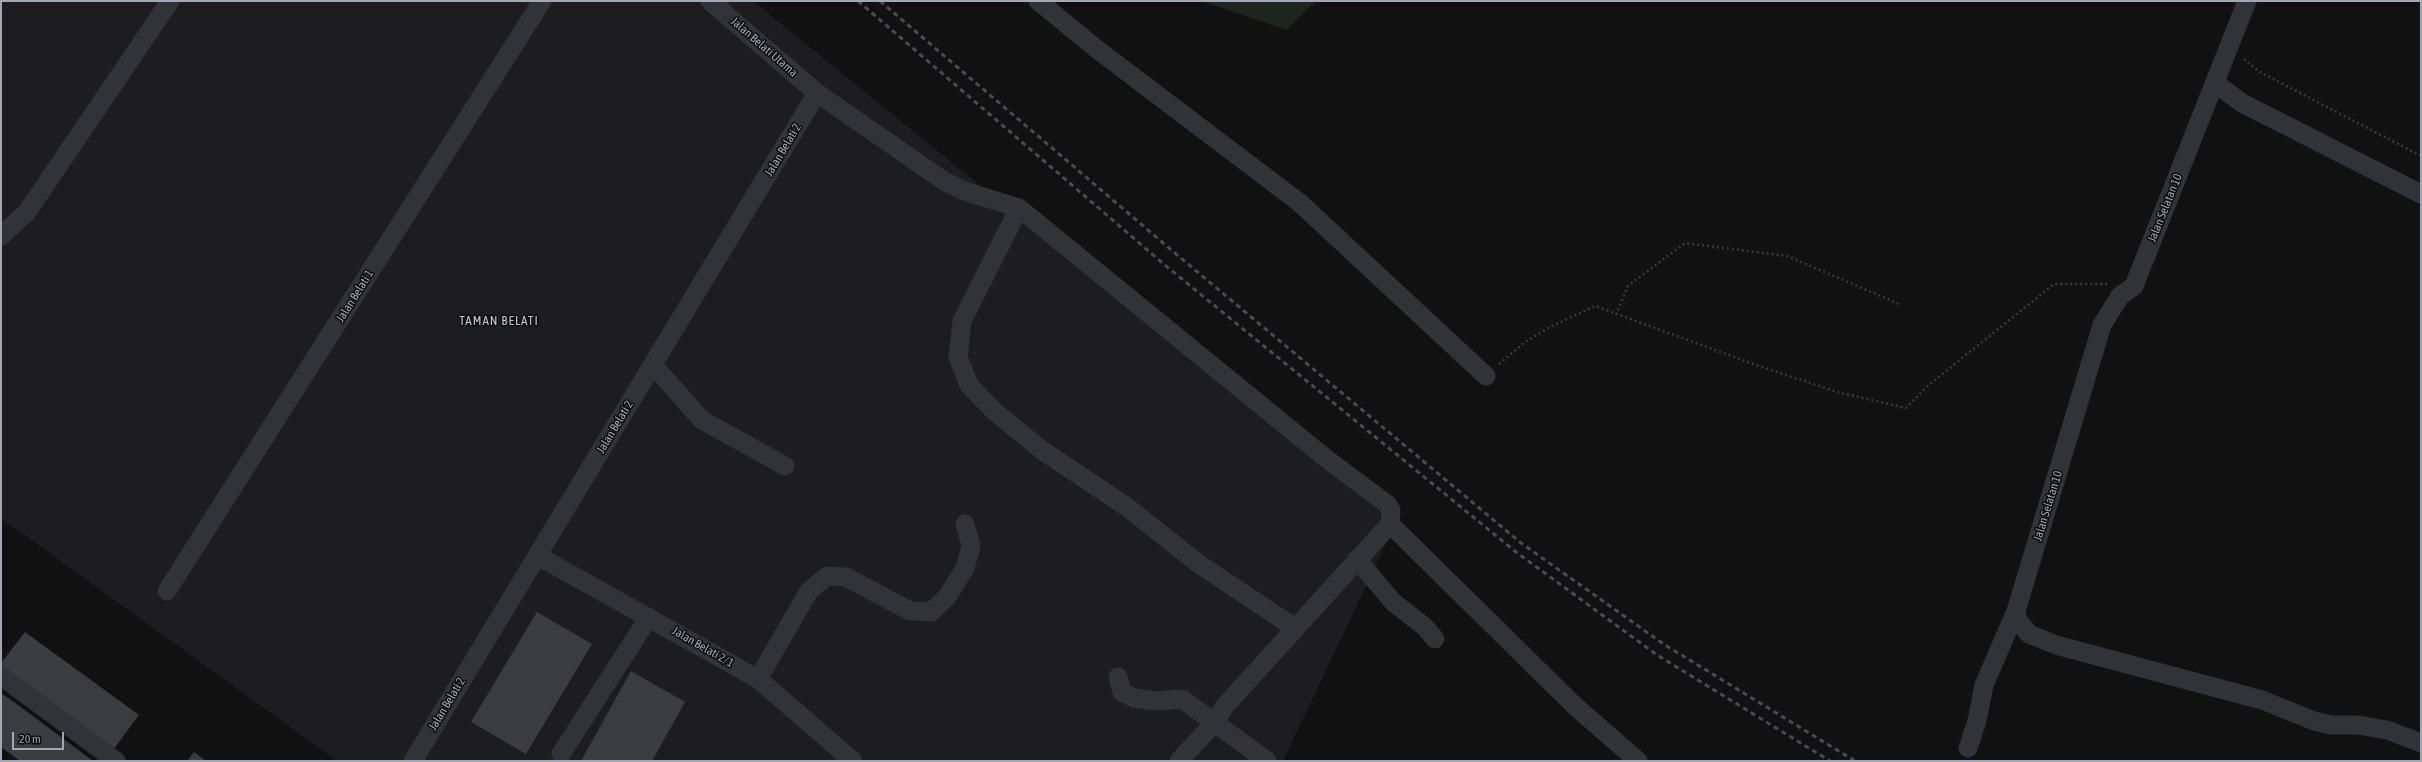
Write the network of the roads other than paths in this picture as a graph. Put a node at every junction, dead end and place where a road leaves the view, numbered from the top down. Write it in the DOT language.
graph roads {
  1 [pos="170,1"];
  2 [pos="542,1"];
  3 [pos="710,1"];
  4 [pos="1038,1"];
  5 [pos="2247,1"];
  6 [pos="2215,84"];
  7 [pos="817,93"];
  8 [pos="2421,194"];
  9 [pos="1020,208"];
  10 [pos="1,236"];
  11 [pos="653,365"];
  12 [pos="1486,376"];
  13 [pos="785,466"];
  14 [pos="965,524"];
  15 [pos="1390,524"];
  16 [pos="538,556"];
  17 [pos="1357,559"];
  18 [pos="167,591"];
  19 [pos="2016,611"];
  20 [pos="649,617"];
  21 [pos="1295,628"];
  22 [pos="1435,640"];
  23 [pos="1,676"];
  24 [pos="1118,677"];
  25 [pos="758,678"];
  26 [pos="1215,722"];
  27 [pos="2421,743"];
  28 [pos="1968,748"];
  29 [pos="562,754"];
  30 [pos="116,761"];
  31 [pos="414,761"];
  32 [pos="853,761"];
  33 [pos="1179,761"];
  34 [pos="1267,761"];
  35 [pos="1638,761"];
  1 -- 10 [label="street"];
  2 -- 18 [label="street, Jalan Belati 1"];
  3 -- 7 [label="street, Jalan Belati Utama"];
  4 -- 12 [label="street"];
  5 -- 6 [label="street, Jalan Selatan 10"];
  6 -- 8 [label="street"];
  6 -- 19 [label="street, Jalan Selatan 10"];
  7 -- 9 [label="street, Jalan Belati Utama"];
  7 -- 11 [label="street, Jalan Belati 2"];
  9 -- 15 [label="street"];
  9 -- 21 [label="street"];
  11 -- 13 [label="street"];
  11 -- 16 [label="street, Jalan Belati 2"];
  14 -- 25 [label="street"];
  15 -- 17 [label="street"];
  15 -- 35 [label="street"];
  16 -- 20 [label="street, Jalan Belati 2/1"];
  16 -- 31 [label="street, Jalan Belati 2"];
  17 -- 21 [label="street"];
  17 -- 22 [label="street"];
  19 -- 27 [label="street"];
  19 -- 28 [label="street, Jalan Selatan 10"];
  20 -- 25 [label="street, Jalan Belati 2/1"];
  20 -- 29 [label="street"];
  21 -- 26 [label="street"];
  23 -- 30 [label="street"];
  24 -- 26 [label="street"];
  25 -- 32 [label="street, Jalan Belati 2/1"];
  26 -- 33 [label="street"];
  26 -- 34 [label="street"];
}
